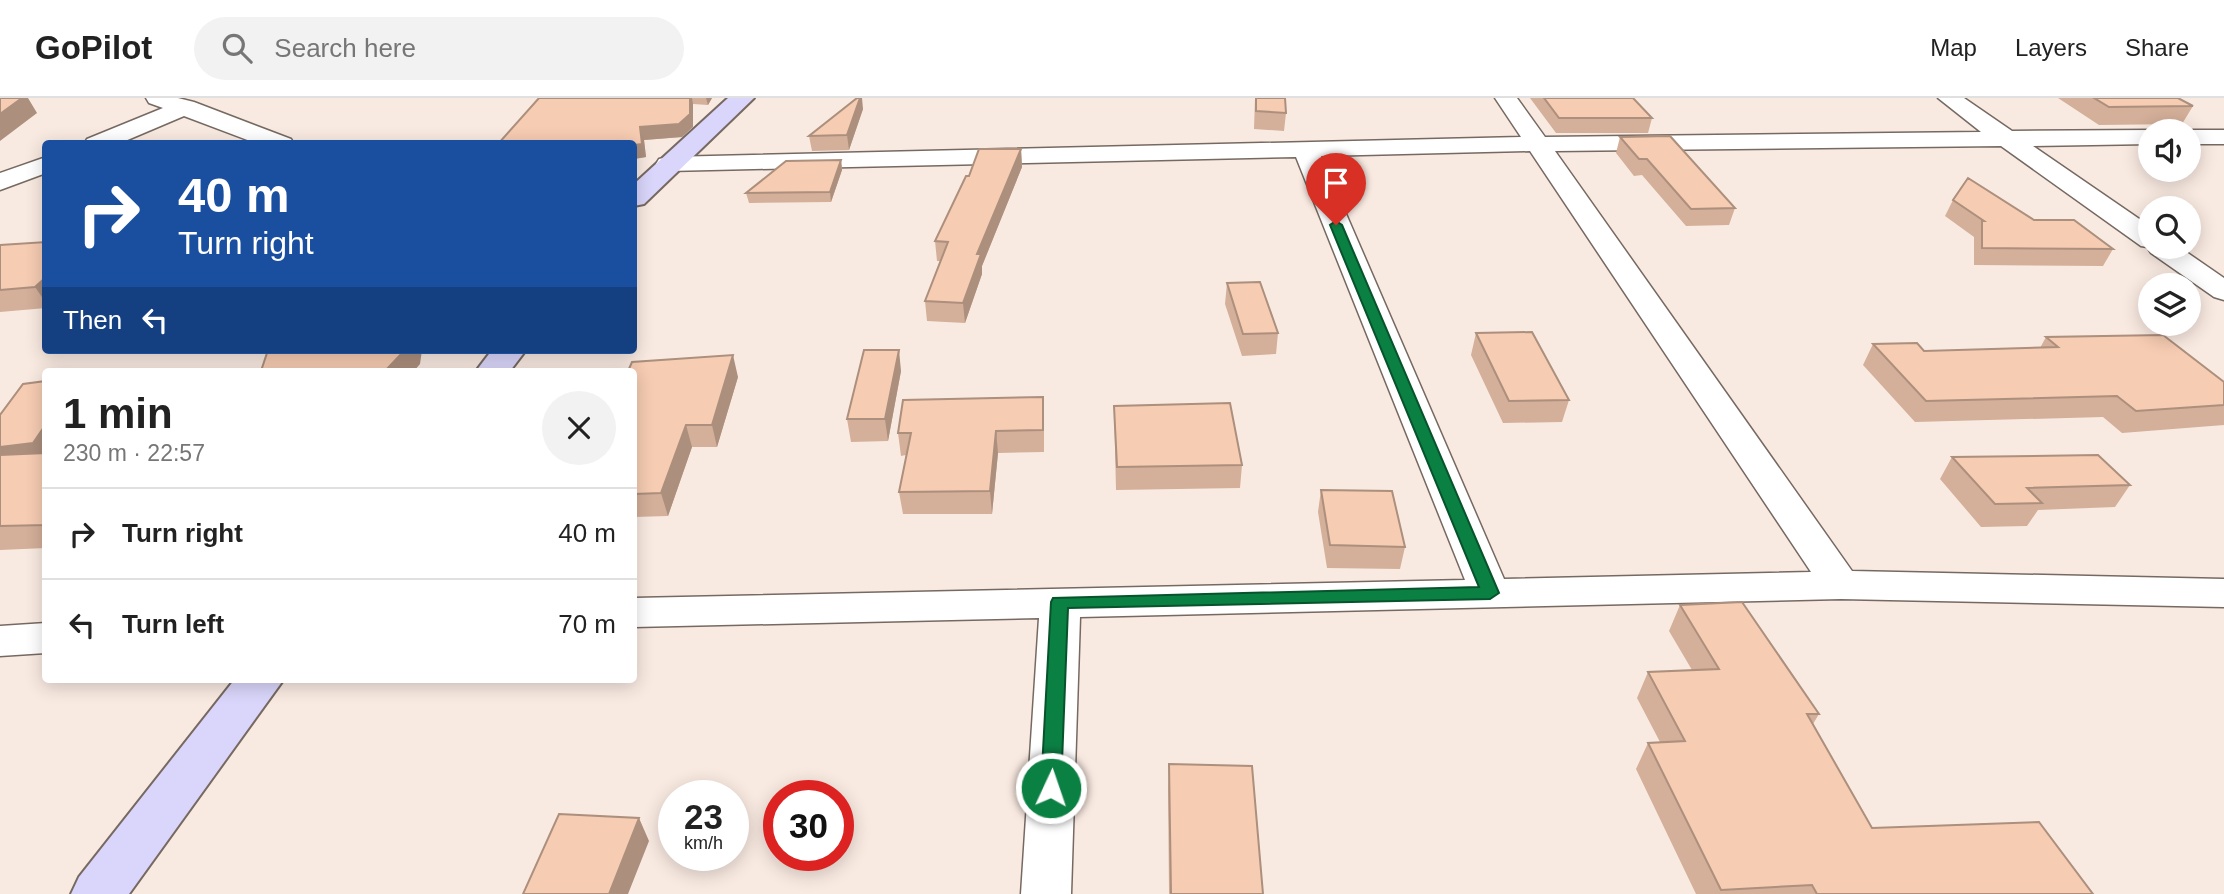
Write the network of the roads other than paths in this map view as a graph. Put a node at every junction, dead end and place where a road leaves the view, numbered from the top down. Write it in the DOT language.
graph roads {
  1 [pos="157,98"];
  2 [pos="742,98"];
  3 [pos="1506,98"];
  4 [pos="1948,98"];
  5 [pos="186,107"];
  6 [pos="2224,136"];
  7 [pos="2138,137"];
  8 [pos="2201,137"];
  9 [pos="2004,138"];
  10 [pos="106,140"];
  11 [pos="272,140"];
  12 [pos="1538,144"];
  13 [pos="1306,151"];
  14 [pos="668,164"];
  15 [pos="42,166"];
  16 [pos="0,182"];
  17 [pos="637,195"];
  18 [pos="2138,231"];
  19 [pos="2178,259"];
  20 [pos="2224,291"];
  21 [pos="506,354"];
  22 [pos="495,368"];
  23 [pos="1841,585"];
  24 [pos="1490,593"];
  25 [pos="2224,593"];
  26 [pos="1060,602"];
  27 [pos="637,613"];
  28 [pos="42,638"];
  29 [pos="0,641"];
  30 [pos="258,683"];
  31 [pos="98,894"];
  32 [pos="1046,894"];
  1 -- 5 [label="street"];
  2 -- 14 [label="main road"];
  3 -- 12 [label="street"];
  4 -- 9 [label="street"];
  5 -- 10 [label="street"];
  5 -- 11 [label="street"];
  6 -- 8 [label="street"];
  7 -- 9 [label="street"];
  9 -- 12 [label="street"];
  9 -- 18 [label="street"];
  12 -- 13 [label="street"];
  12 -- 23 [label="street"];
  13 -- 14 [label="street"];
  13 -- 24 [label="street"];
  14 -- 17 [label="main road"];
  15 -- 16 [label="street"];
  19 -- 20 [label="street"];
  21 -- 22 [label="main road"];
  23 -- 24 [label="street"];
  23 -- 25 [label="street"];
  24 -- 26 [label="street"];
  26 -- 27 [label="street"];
  26 -- 32 [label="street"];
  28 -- 29 [label="street"];
  30 -- 31 [label="main road"];
}
